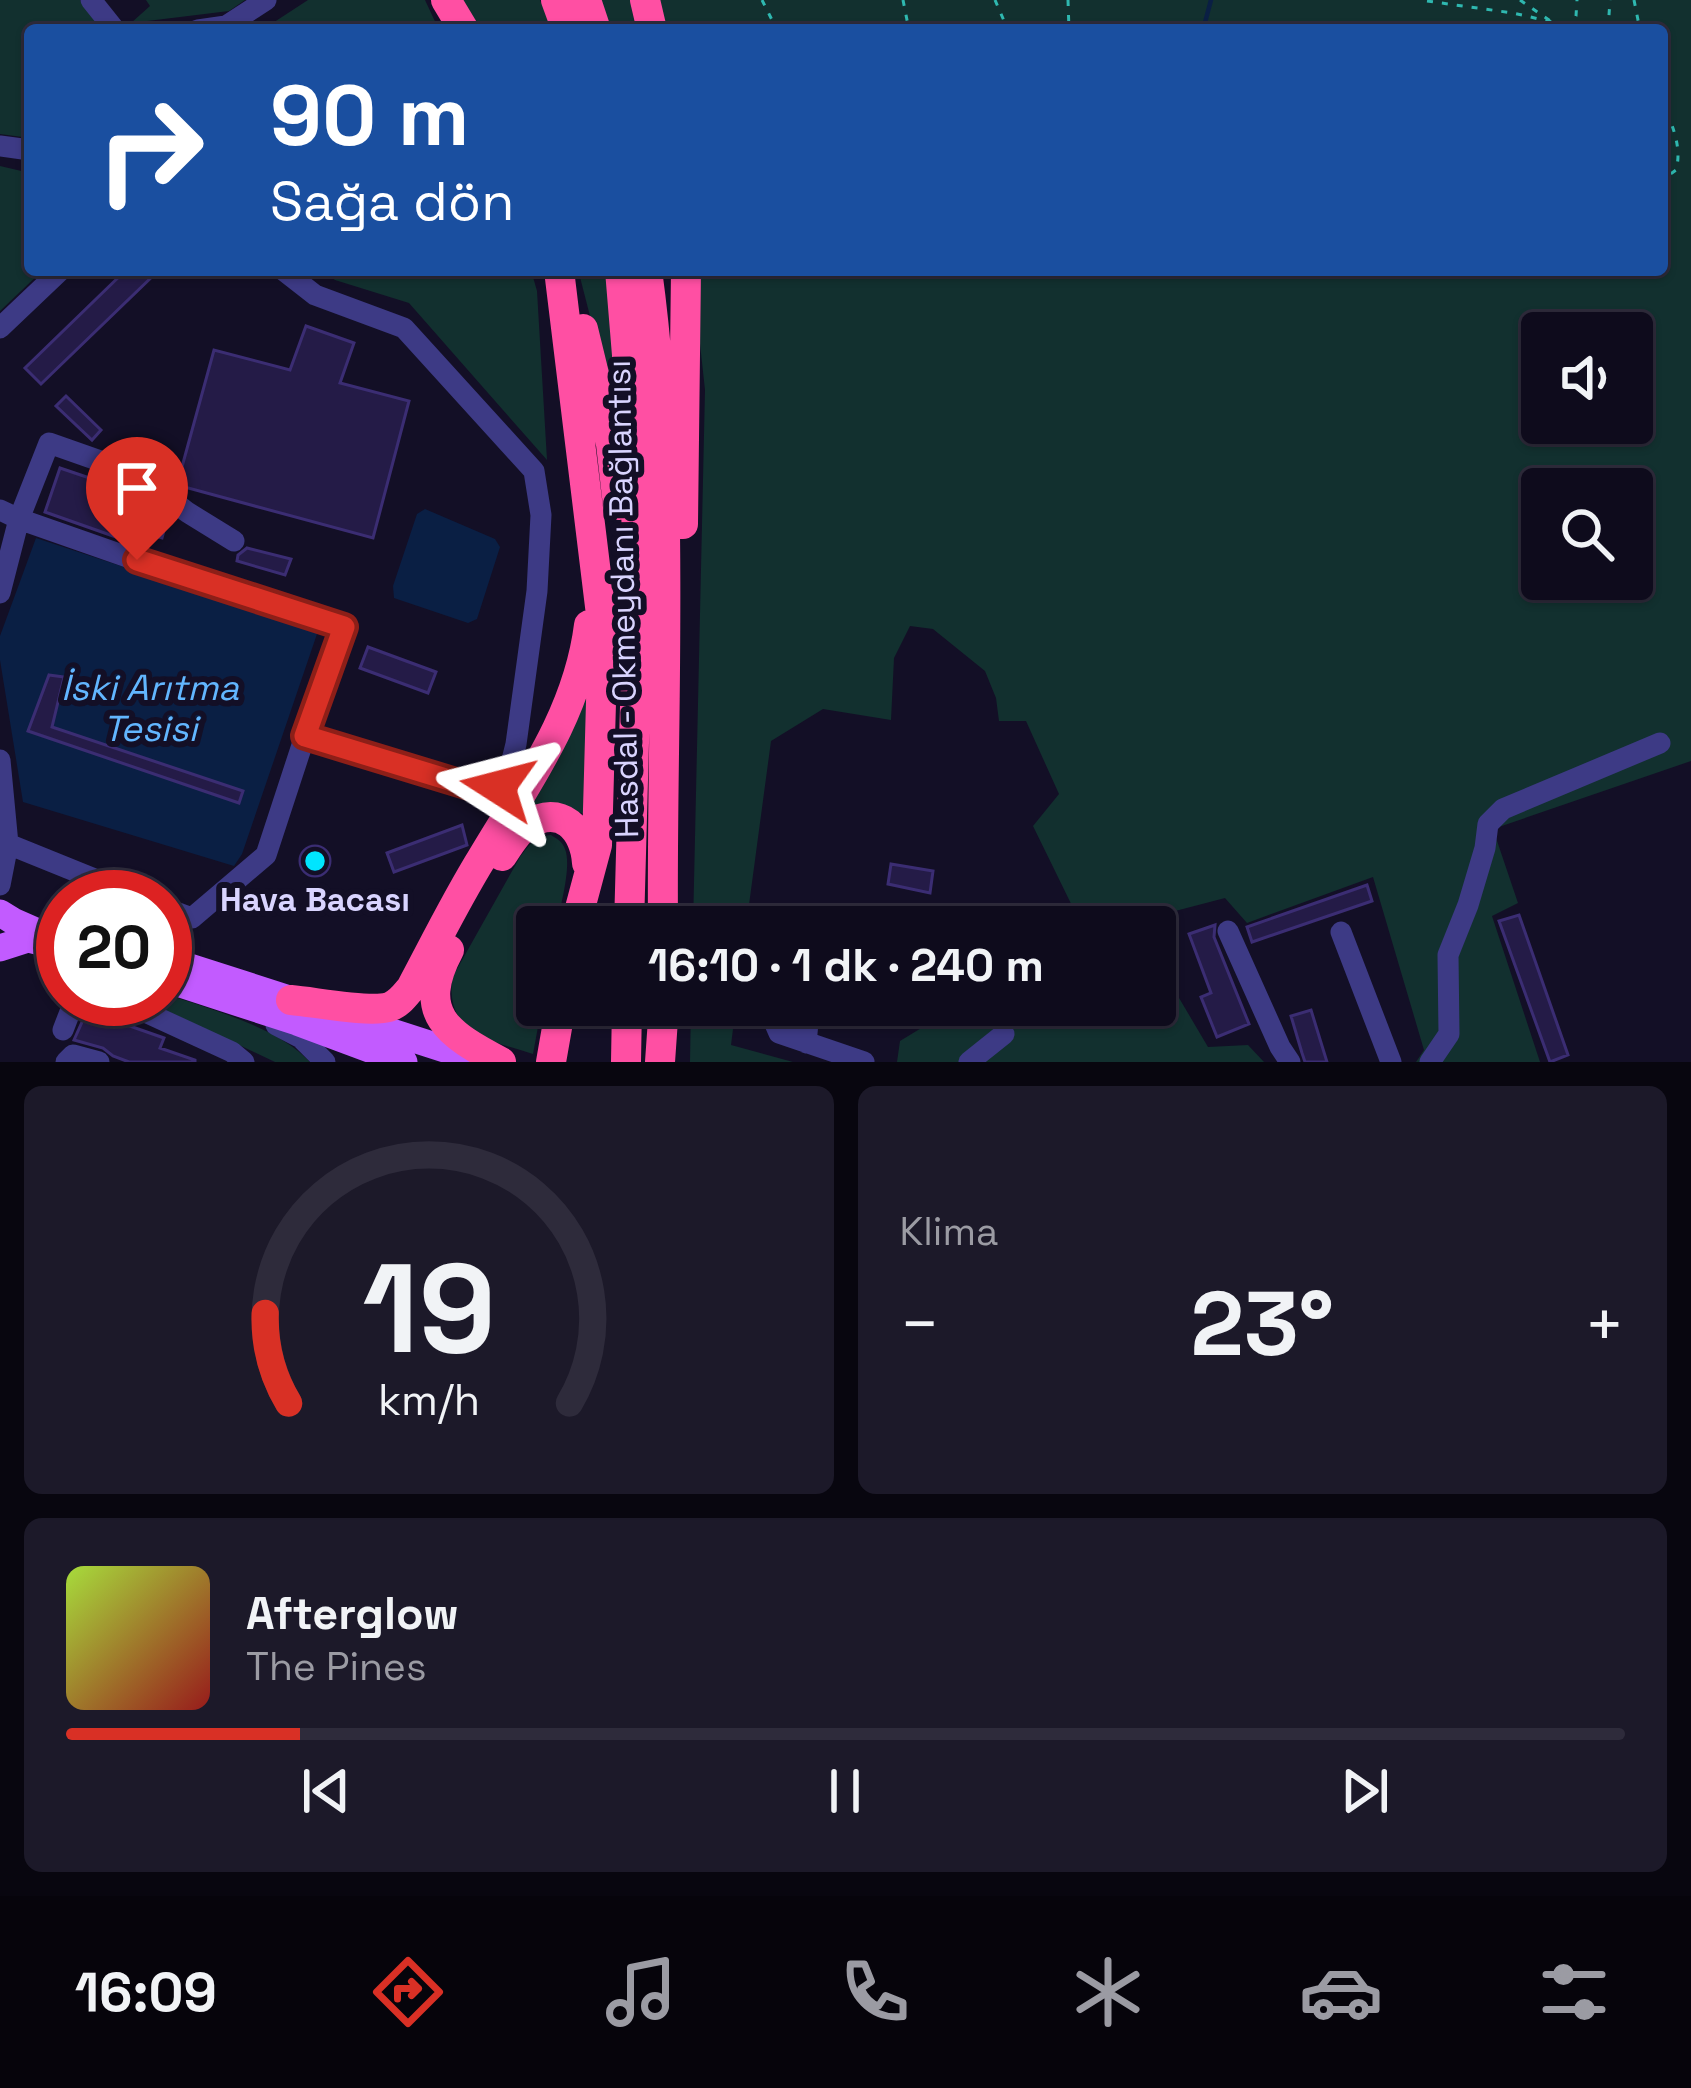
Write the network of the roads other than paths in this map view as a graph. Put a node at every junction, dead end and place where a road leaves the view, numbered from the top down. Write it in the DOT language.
graph roads {
  1 [pos="92,0"];
  2 [pos="266,0"];
  3 [pos="110,24"];
  4 [pos="231,24"];
  5 [pos="56,276"];
  6 [pos="291,276"];
  7 [pos="565,276"];
  8 [pos="566,276"];
  9 [pos="620,276"];
  10 [pos="648,276"];
  11 [pos="686,276"];
  12 [pos="0,328"];
  13 [pos="9,514"];
  14 [pos="589,529"];
  15 [pos="234,541"];
  16 [pos="0,593"];
  17 [pos="305,736"];
  18 [pos="1660,743"];
  19 [pos="0,760"];
  20 [pos="634,767"];
  21 [pos="662,822"];
  22 [pos="8,844"];
  23 [pos="72,870"];
  24 [pos="587,875"];
  25 [pos="0,885"];
  26 [pos="583,906"];
  27 [pos="630,906"];
  28 [pos="663,906"];
  29 [pos="0,910"];
  30 [pos="36,914"];
  31 [pos="192,918"];
  32 [pos="1228,931"];
  33 [pos="36,932"];
  34 [pos="1341,932"];
  35 [pos="36,941"];
  36 [pos="0,948"];
  37 [pos="192,968"];
  38 [pos="192,989"];
  39 [pos="228,1000"];
  40 [pos="291,1000"];
  41 [pos="64,1026"];
  42 [pos="176,1026"];
  43 [pos="557,1026"];
  44 [pos="570,1026"];
  45 [pos="626,1026"];
  46 [pos="662,1026"];
  47 [pos="666,1026"];
  48 [pos="776,1026"];
  49 [pos="808,1026"];
  50 [pos="62,1030"];
  51 [pos="1004,1034"];
  52 [pos="806,1043"];
  53 [pos="625,1060"];
  54 [pos="93,1061"];
  55 [pos="66,1062"];
  56 [pos="244,1062"];
  57 [pos="325,1062"];
  58 [pos="404,1062"];
  59 [pos="485,1062"];
  60 [pos="501,1062"];
  61 [pos="551,1062"];
  62 [pos="566,1062"];
  63 [pos="660,1062"];
  64 [pos="674,1062"];
  65 [pos="864,1062"];
  66 [pos="968,1062"];
  67 [pos="1290,1062"];
  68 [pos="1391,1062"];
  69 [pos="1430,1062"];
  1 -- 3 [label="street"];
  2 -- 4 [label="street"];
  5 -- 12 [label="street"];
  6 -- 17 [label="street"];
  7 -- 14 [label="highway"];
  8 -- 20 [label="highway"];
  9 -- 20 [label="highway, Hasdal - Okmeydanı Bağlantısı"];
  10 -- 21 [label="highway, Hasdal - Okmeydanı Bağlantısı"];
  11 -- 21 [label="highway"];
  13 -- 15 [label="street"];
  13 -- 16 [label="street"];
  13 -- 17 [label="street"];
  14 -- 24 [label="highway"];
  14 -- 40 [label="highway"];
  17 -- 31 [label="street"];
  18 -- 69 [label="street"];
  19 -- 22 [label="street"];
  20 -- 27 [label="highway, Hasdal - Okmeydanı Bağlantısı"];
  21 -- 28 [label="highway, Hasdal - Okmeydanı Bağlantısı"];
  22 -- 23 [label="street"];
  22 -- 25 [label="street"];
  24 -- 26 [label="highway"];
  24 -- 60 [label="highway"];
  29 -- 30 [label="main road"];
  29 -- 33 [label="main road"];
  32 -- 67 [label="street"];
  34 -- 68 [label="street"];
  35 -- 36 [label="main road"];
  37 -- 40 [label="main road"];
  38 -- 39 [label="main road"];
  39 -- 57 [label="street"];
  39 -- 58 [label="main road"];
  40 -- 59 [label="main road"];
  41 -- 50 [label="street"];
  42 -- 56 [label="street"];
  43 -- 61 [label="highway"];
  44 -- 62 [label="street"];
  45 -- 53 [label="highway"];
  46 -- 63 [label="highway"];
  47 -- 64 [label="highway"];
  48 -- 52 [label="street"];
  49 -- 52 [label="street"];
  51 -- 66 [label="street"];
  52 -- 65 [label="street"];
  54 -- 55 [label="street"];
}
